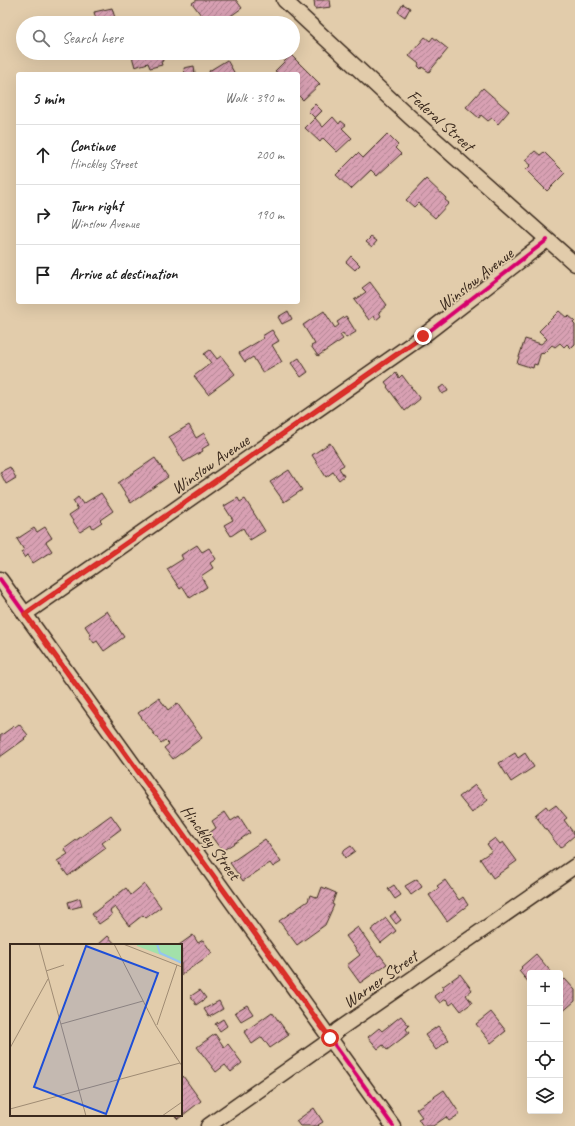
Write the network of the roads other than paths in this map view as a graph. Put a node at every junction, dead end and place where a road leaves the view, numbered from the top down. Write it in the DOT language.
graph roads {
  1 [pos="284,0"];
  2 [pos="548,240"];
  3 [pos="575,264"];
  4 [pos="0,579"];
  5 [pos="25,614"];
  6 [pos="575,866"];
  7 [pos="330,1038"];
  8 [pos="208,1126"];
  9 [pos="393,1126"];
  1 -- 2 [label="street, Federal Street"];
  2 -- 3 [label="street, Federal Street"];
  2 -- 5 [label="street, Winslow Avenue"];
  4 -- 5 [label="street, Hinckley Street"];
  5 -- 7 [label="street, Hinckley Street"];
  6 -- 7 [label="street, Warner Street"];
  7 -- 8 [label="street, Warner Street"];
  7 -- 9 [label="street, Hinckley Street"];
}
